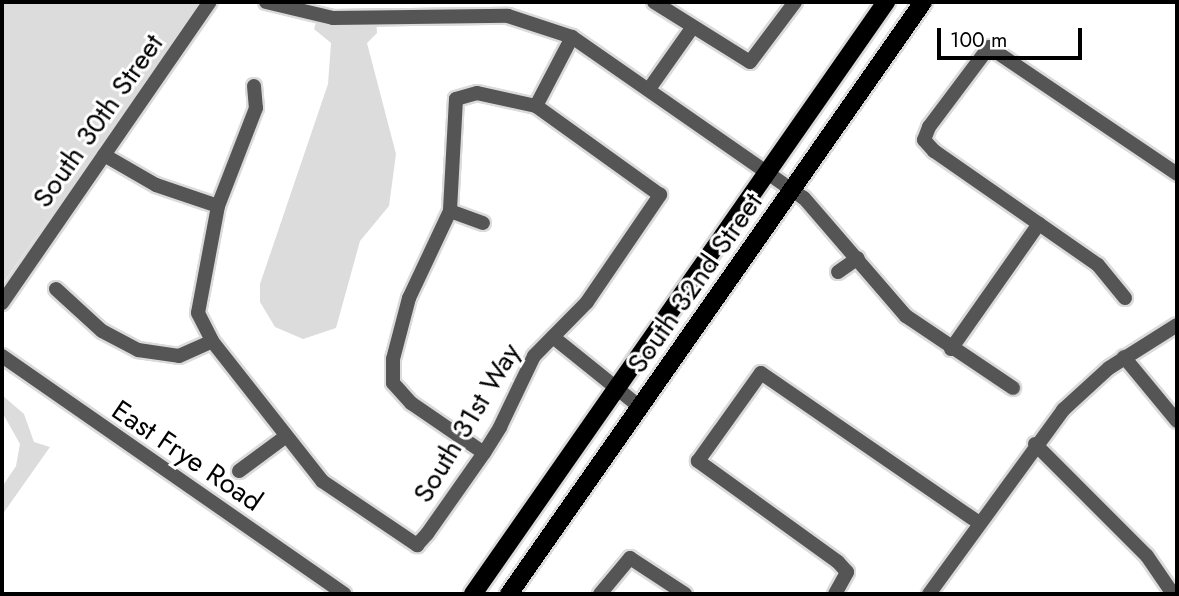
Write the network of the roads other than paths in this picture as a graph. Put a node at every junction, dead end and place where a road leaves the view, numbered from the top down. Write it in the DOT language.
graph roads {
  1 [pos="210,2"];
  2 [pos="266,2"];
  3 [pos="654,2"];
  4 [pos="794,2"];
  5 [pos="886,2"];
  6 [pos="923,2"];
  7 [pos="692,28"];
  8 [pos="572,37"];
  9 [pos="254,86"];
  10 [pos="649,89"];
  11 [pos="536,106"];
  12 [pos="104,155"];
  13 [pos="767,172"];
  14 [pos="1177,174"];
  15 [pos="793,190"];
  16 [pos="218,206"];
  17 [pos="450,211"];
  18 [pos="483,223"];
  19 [pos="1039,224"];
  20 [pos="858,258"];
  21 [pos="838,272"];
  22 [pos="56,289"];
  23 [pos="1125,298"];
  24 [pos="2,303"];
  25 [pos="1177,325"];
  26 [pos="553,337"];
  27 [pos="212,341"];
  28 [pos="951,349"];
  29 [pos="2,356"];
  30 [pos="1124,357"];
  31 [pos="1013,388"];
  32 [pos="616,389"];
  33 [pos="640,407"];
  34 [pos="1177,421"];
  35 [pos="285,437"];
  36 [pos="1035,444"];
  37 [pos="484,453"];
  38 [pos="239,471"];
  39 [pos="979,523"];
  40 [pos="345,594"];
  41 [pos="473,594"];
  42 [pos="509,594"];
  43 [pos="600,594"];
  44 [pos="685,594"];
  45 [pos="835,594"];
  46 [pos="929,594"];
  47 [pos="1173,594"];
  1 -- 12 [label="street, South 30th Street"];
  2 -- 8 [label="street"];
  3 -- 7 [label="street"];
  4 -- 7 [label="street"];
  5 -- 13 [label="main road, South 32nd Street"];
  6 -- 15 [label="main road, South 32nd Street"];
  7 -- 10 [label="street"];
  8 -- 10 [label="street"];
  8 -- 11 [label="street"];
  9 -- 16 [label="street"];
  10 -- 13 [label="street"];
  11 -- 17 [label="street"];
  11 -- 26 [label="street, South 31st Way"];
  12 -- 16 [label="street"];
  12 -- 24 [label="street, South 30th Street"];
  13 -- 15 [label="street"];
  13 -- 32 [label="main road, South 32nd Street"];
  14 -- 19 [label="street"];
  15 -- 20 [label="street"];
  15 -- 33 [label="main road, South 32nd Street"];
  16 -- 27 [label="street"];
  17 -- 18 [label="street"];
  17 -- 37 [label="street"];
  19 -- 23 [label="street"];
  19 -- 28 [label="street"];
  20 -- 21 [label="street"];
  20 -- 28 [label="street"];
  22 -- 27 [label="street"];
  25 -- 30 [label="street"];
  26 -- 32 [label="street"];
  26 -- 37 [label="street, South 31st Way"];
  27 -- 35 [label="street"];
  28 -- 31 [label="street"];
  29 -- 40 [label="street, East Frye Road"];
  30 -- 34 [label="street"];
  30 -- 36 [label="street"];
  32 -- 33 [label="street"];
  32 -- 41 [label="main road, South 32nd Street"];
  33 -- 42 [label="main road, South 32nd Street"];
  35 -- 37 [label="street, South 31st Way"];
  35 -- 38 [label="street"];
  36 -- 39 [label="street"];
  36 -- 47 [label="street"];
  39 -- 45 [label="street"];
  39 -- 46 [label="street"];
  43 -- 44 [label="street"];
}
